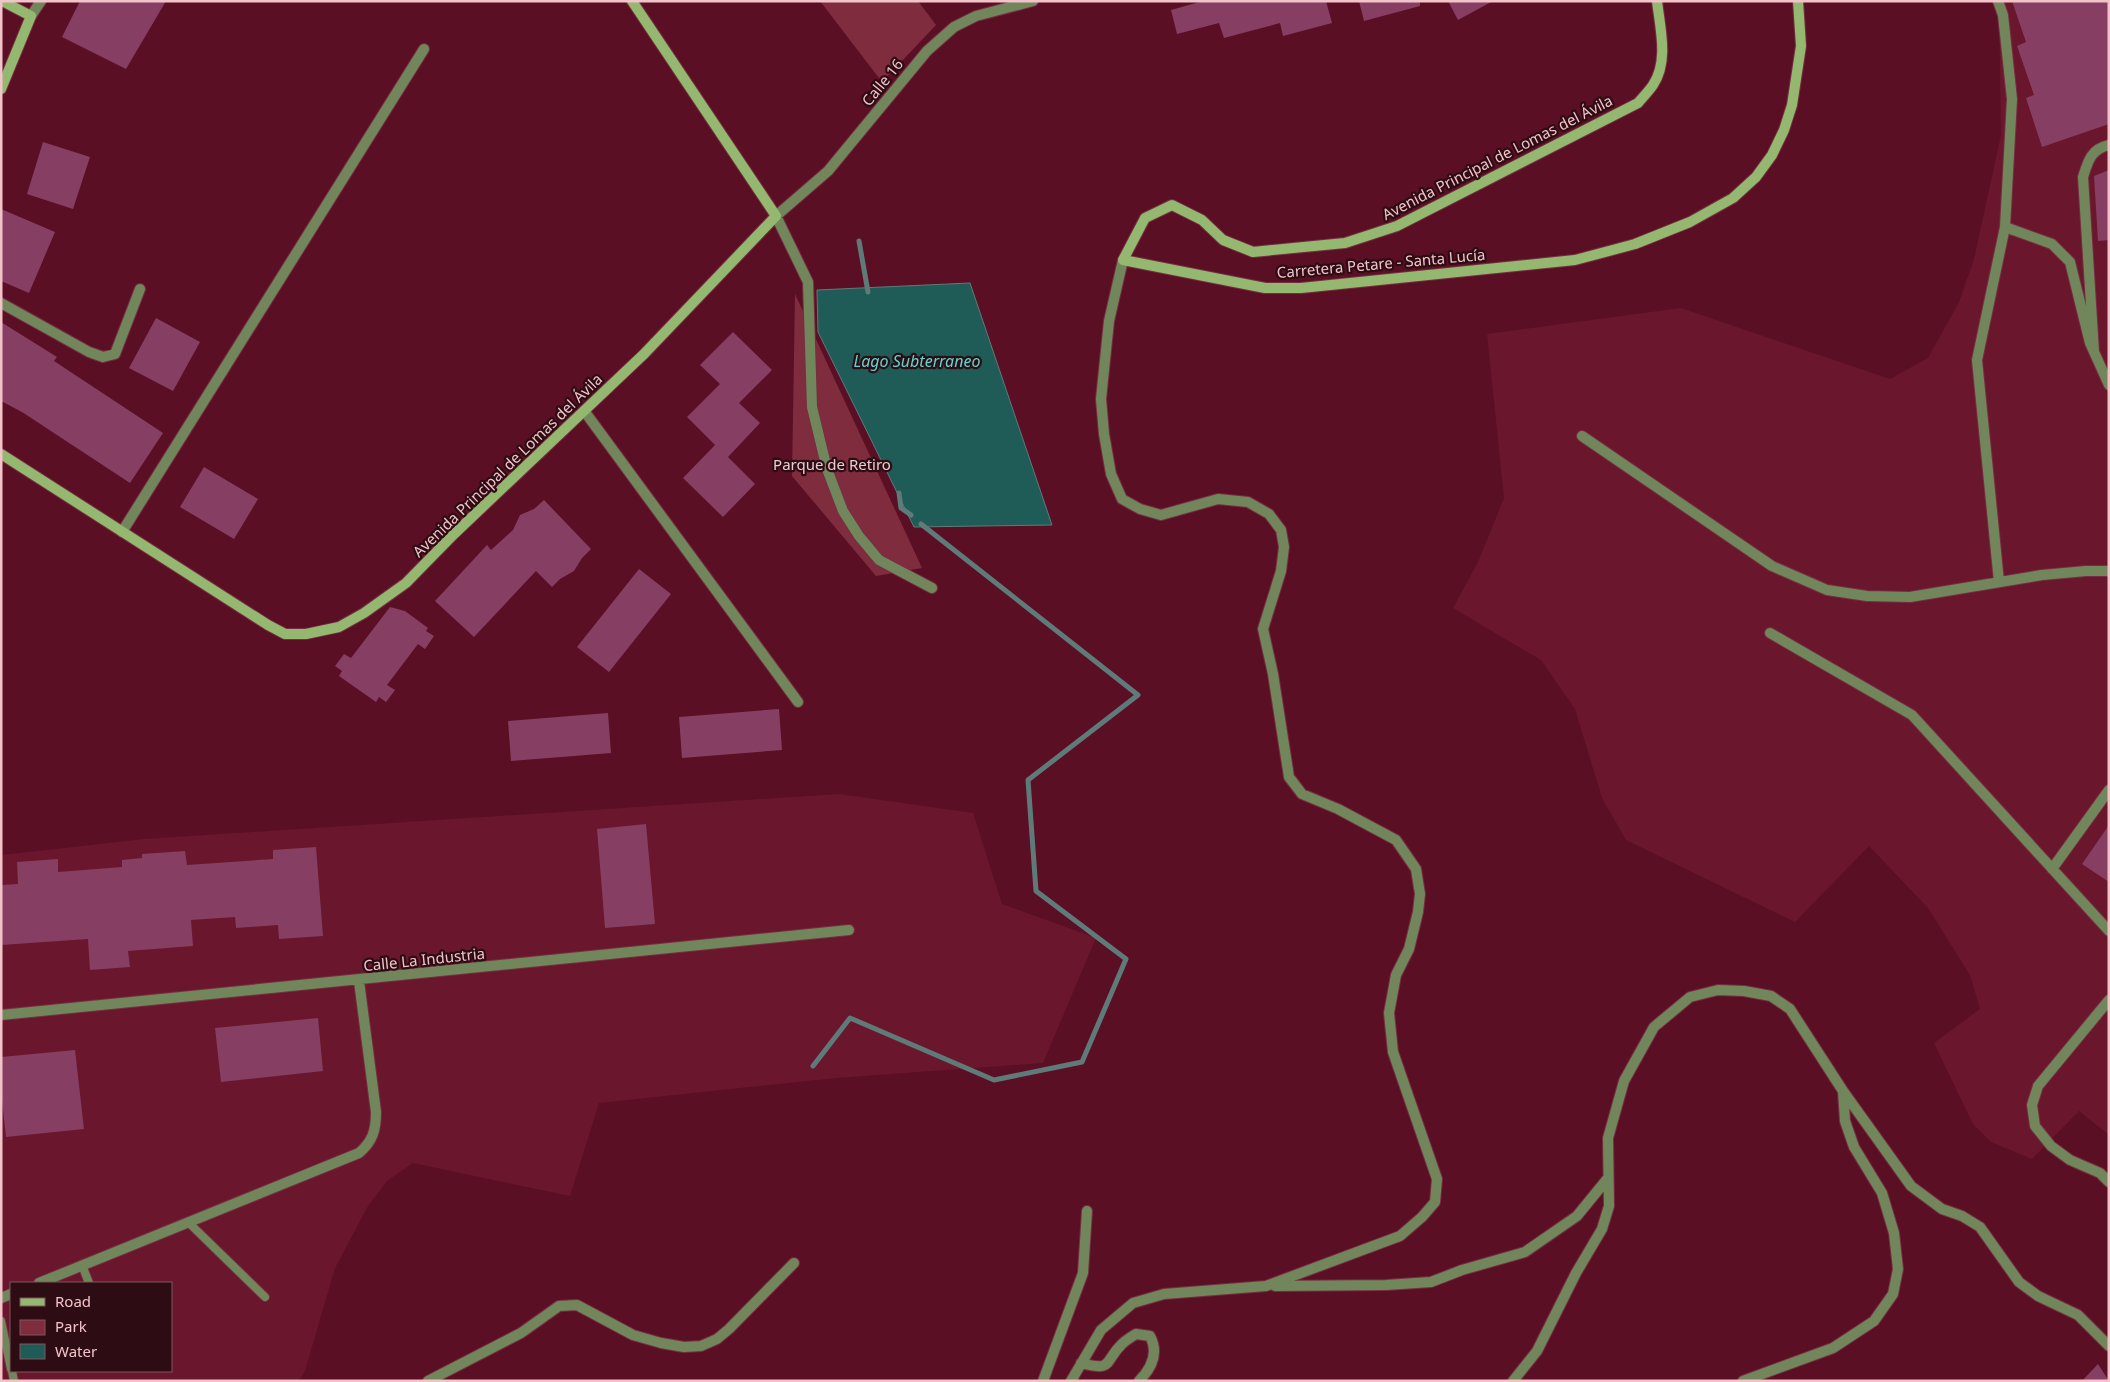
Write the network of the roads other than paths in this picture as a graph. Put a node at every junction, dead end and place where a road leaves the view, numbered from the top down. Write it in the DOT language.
graph roads {
  1 [pos="2,1"];
  2 [pos="41,1"];
  3 [pos="632,1"];
  4 [pos="1033,1"];
  5 [pos="1657,1"];
  6 [pos="1798,1"];
  7 [pos="1998,1"];
  8 [pos="1021,3"];
  9 [pos="31,16"];
  10 [pos="424,49"];
  11 [pos="1,89"];
  12 [pos="2109,145"];
  13 [pos="776,216"];
  14 [pos="2005,228"];
  15 [pos="1123,260"];
  16 [pos="140,289"];
  17 [pos="1,303"];
  18 [pos="2094,352"];
  19 [pos="2109,384"];
  20 [pos="585,412"];
  21 [pos="1582,436"];
  22 [pos="1,454"];
  23 [pos="122,532"];
  24 [pos="2109,570"];
  25 [pos="1999,582"];
  26 [pos="932,588"];
  27 [pos="1770,633"];
  28 [pos="798,702"];
  29 [pos="2109,790"];
  30 [pos="2052,870"];
  31 [pos="849,930"];
  32 [pos="2109,931"];
  33 [pos="359,981"];
  34 [pos="2109,1000"];
  35 [pos="1,1015"];
  36 [pos="1843,1091"];
  37 [pos="1608,1178"];
  38 [pos="2109,1182"];
  39 [pos="1087,1211"];
  40 [pos="188,1222"];
  41 [pos="794,1263"];
  42 [pos="82,1266"];
  43 [pos="42,1282"];
  44 [pos="89,1282"];
  45 [pos="1266,1286"];
  46 [pos="265,1297"];
  47 [pos="1,1321"];
  48 [pos="2109,1346"];
  49 [pos="10,1361"];
  50 [pos="1081,1363"];
  51 [pos="428,1381"];
  52 [pos="1043,1381"];
  53 [pos="1071,1381"];
  54 [pos="1139,1381"];
  55 [pos="1514,1381"];
  56 [pos="1743,1381"];
  1 -- 9 [label="street"];
  2 -- 9 [label="street"];
  3 -- 13 [label="street"];
  4 -- 8 [label="street, Calle 16"];
  5 -- 15 [label="street, Avenida Principal de Lomas del Ávila"];
  6 -- 15 [label="street, Carretera Petare - Santa Lucía"];
  7 -- 14 [label="street"];
  8 -- 13 [label="street, Calle 16"];
  9 -- 11 [label="street"];
  10 -- 23 [label="street"];
  12 -- 18 [label="street"];
  13 -- 20 [label="street, Avenida Principal de Lomas del Ávila"];
  13 -- 26 [label="street"];
  14 -- 18 [label="street"];
  14 -- 25 [label="street"];
  15 -- 45 [label="street"];
  16 -- 17 [label="street"];
  18 -- 19 [label="street"];
  20 -- 23 [label="street, Avenida Principal de Lomas del Ávila"];
  20 -- 28 [label="street"];
  21 -- 25 [label="street"];
  22 -- 23 [label="street, Avenida Principal de Lomas del Ávila"];
  24 -- 25 [label="street"];
  27 -- 30 [label="street"];
  29 -- 30 [label="street"];
  30 -- 32 [label="street"];
  31 -- 33 [label="street, Calle La Industria"];
  33 -- 35 [label="street, Calle La Industria"];
  33 -- 40 [label="street"];
  34 -- 38 [label="street"];
  36 -- 37 [label="street"];
  36 -- 48 [label="street"];
  36 -- 56 [label="street"];
  37 -- 45 [label="street"];
  37 -- 55 [label="street"];
  39 -- 52 [label="street"];
  40 -- 42 [label="street"];
  40 -- 46 [label="lane"];
  41 -- 51 [label="street"];
  42 -- 43 [label="street"];
  42 -- 44 [label="lane"];
  45 -- 50 [label="street"];
  47 -- 49 [label="lane"];
  50 -- 53 [label="street"];
  50 -- 54 [label="street"];
}
